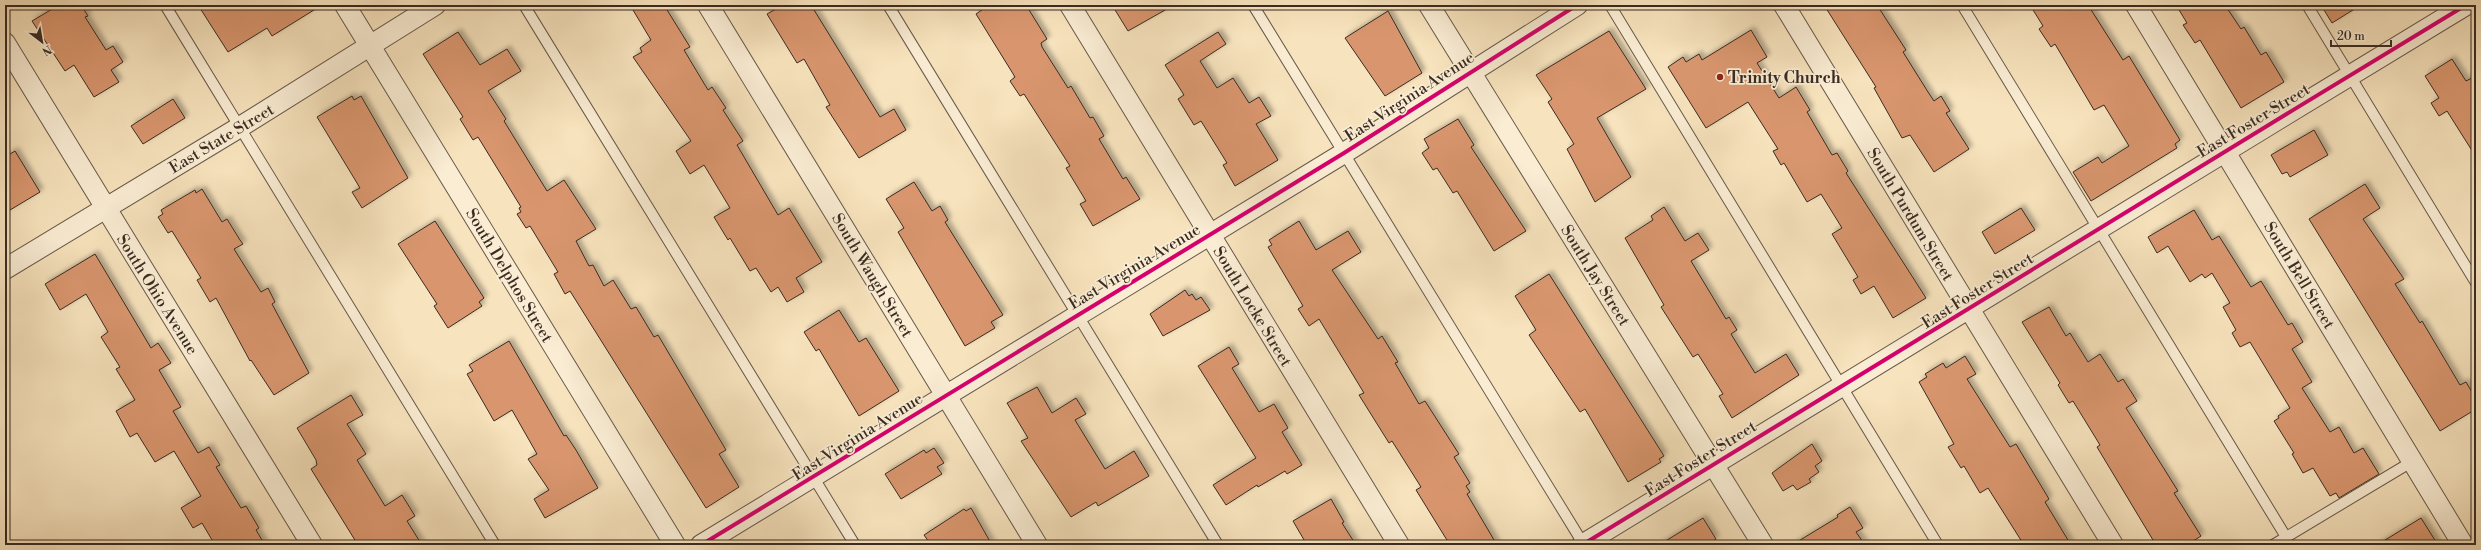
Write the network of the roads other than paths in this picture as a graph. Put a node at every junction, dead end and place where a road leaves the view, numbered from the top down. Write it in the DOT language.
graph roads {
  1 [pos="165,5"];
  2 [pos="345,5"];
  3 [pos="435,5"];
  4 [pos="524,5"];
  5 [pos="708,5"];
  6 [pos="888,5"];
  7 [pos="1070,5"];
  8 [pos="1253,5"];
  9 [pos="1429,5"];
  10 [pos="1577,5"];
  11 [pos="1610,5"];
  12 [pos="1784,5"];
  13 [pos="1962,5"];
  14 [pos="2136,5"];
  15 [pos="2307,5"];
  16 [pos="2466,5"];
  17 [pos="5,42"];
  18 [pos="370,46"];
  19 [pos="1470,71"];
  20 [pos="2350,76"];
  21 [pos="240,127"];
  22 [pos="2224,152"];
  23 [pos="1344,153"];
  24 [pos="106,208"];
  25 [pos="2098,228"];
  26 [pos="1209,235"];
  27 [pos="5,269"];
  28 [pos="2476,283"];
  29 [pos="1969,310"];
  30 [pos="1077,314"];
  31 [pos="1841,385"];
  32 [pos="945,395"];
  33 [pos="2413,461"];
  34 [pos="1714,464"];
  35 [pos="813,477"];
  36 [pos="2286,537"];
  37 [pos="312,545"];
  38 [pos="494,545"];
  39 [pos="675,545"];
  40 [pos="701,545"];
  41 [pos="855,545"];
  42 [pos="1037,545"];
  43 [pos="1218,545"];
  44 [pos="1399,545"];
  45 [pos="1583,545"];
  46 [pos="1763,545"];
  47 [pos="1938,545"];
  48 [pos="2112,545"];
  49 [pos="2273,545"];
  50 [pos="2463,545"];
  1 -- 21 [label="lane"];
  2 -- 18 [label="street, South Delphos Street"];
  3 -- 18 [label="street, East State Street"];
  4 -- 35 [label="lane"];
  5 -- 32 [label="street, South Waugh Street"];
  6 -- 30 [label="lane"];
  7 -- 26 [label="street, South Locke Street"];
  8 -- 23 [label="lane"];
  9 -- 19 [label="street, South Jay Street"];
  10 -- 19 [label="street, East Virginia Avenue"];
  11 -- 31 [label="lane"];
  12 -- 29 [label="street, South Purdum Street"];
  13 -- 25 [label="lane"];
  14 -- 22 [label="street, South Bell Street"];
  15 -- 20 [label="lane"];
  16 -- 20 [label="street, East Foster Street"];
  17 -- 24 [label="street, South Ohio Avenue"];
  18 -- 21 [label="street, East State Street"];
  18 -- 39 [label="street, South Delphos Street"];
  19 -- 23 [label="street, East Virginia Avenue"];
  19 -- 34 [label="street, South Jay Street"];
  20 -- 22 [label="street, East Foster Street"];
  20 -- 28 [label="lane"];
  21 -- 24 [label="street, East State Street"];
  21 -- 38 [label="lane"];
  22 -- 25 [label="street, East Foster Street"];
  22 -- 33 [label="street, South Bell Street"];
  23 -- 26 [label="street, East Virginia Avenue"];
  23 -- 45 [label="lane"];
  24 -- 27 [label="street, East State Street"];
  24 -- 37 [label="street, South Ohio Avenue"];
  25 -- 29 [label="street, East Foster Street"];
  25 -- 36 [label="lane"];
  26 -- 30 [label="street, East Virginia Avenue"];
  26 -- 44 [label="street, South Locke Street"];
  29 -- 31 [label="street, East Foster Street"];
  29 -- 48 [label="street, South Purdum Street"];
  30 -- 32 [label="street, East Virginia Avenue"];
  30 -- 43 [label="lane"];
  31 -- 34 [label="street, East Foster Street"];
  31 -- 47 [label="lane"];
  32 -- 35 [label="street, East Virginia Avenue"];
  32 -- 42 [label="street, South Waugh Street"];
  33 -- 36 [label="lane"];
  33 -- 50 [label="street, South Bell Street"];
  34 -- 45 [label="street, East Foster Street"];
  34 -- 46 [label="street, South Jay Street"];
  35 -- 40 [label="street, East Virginia Avenue"];
  35 -- 41 [label="lane"];
  36 -- 49 [label="lane"];
}
